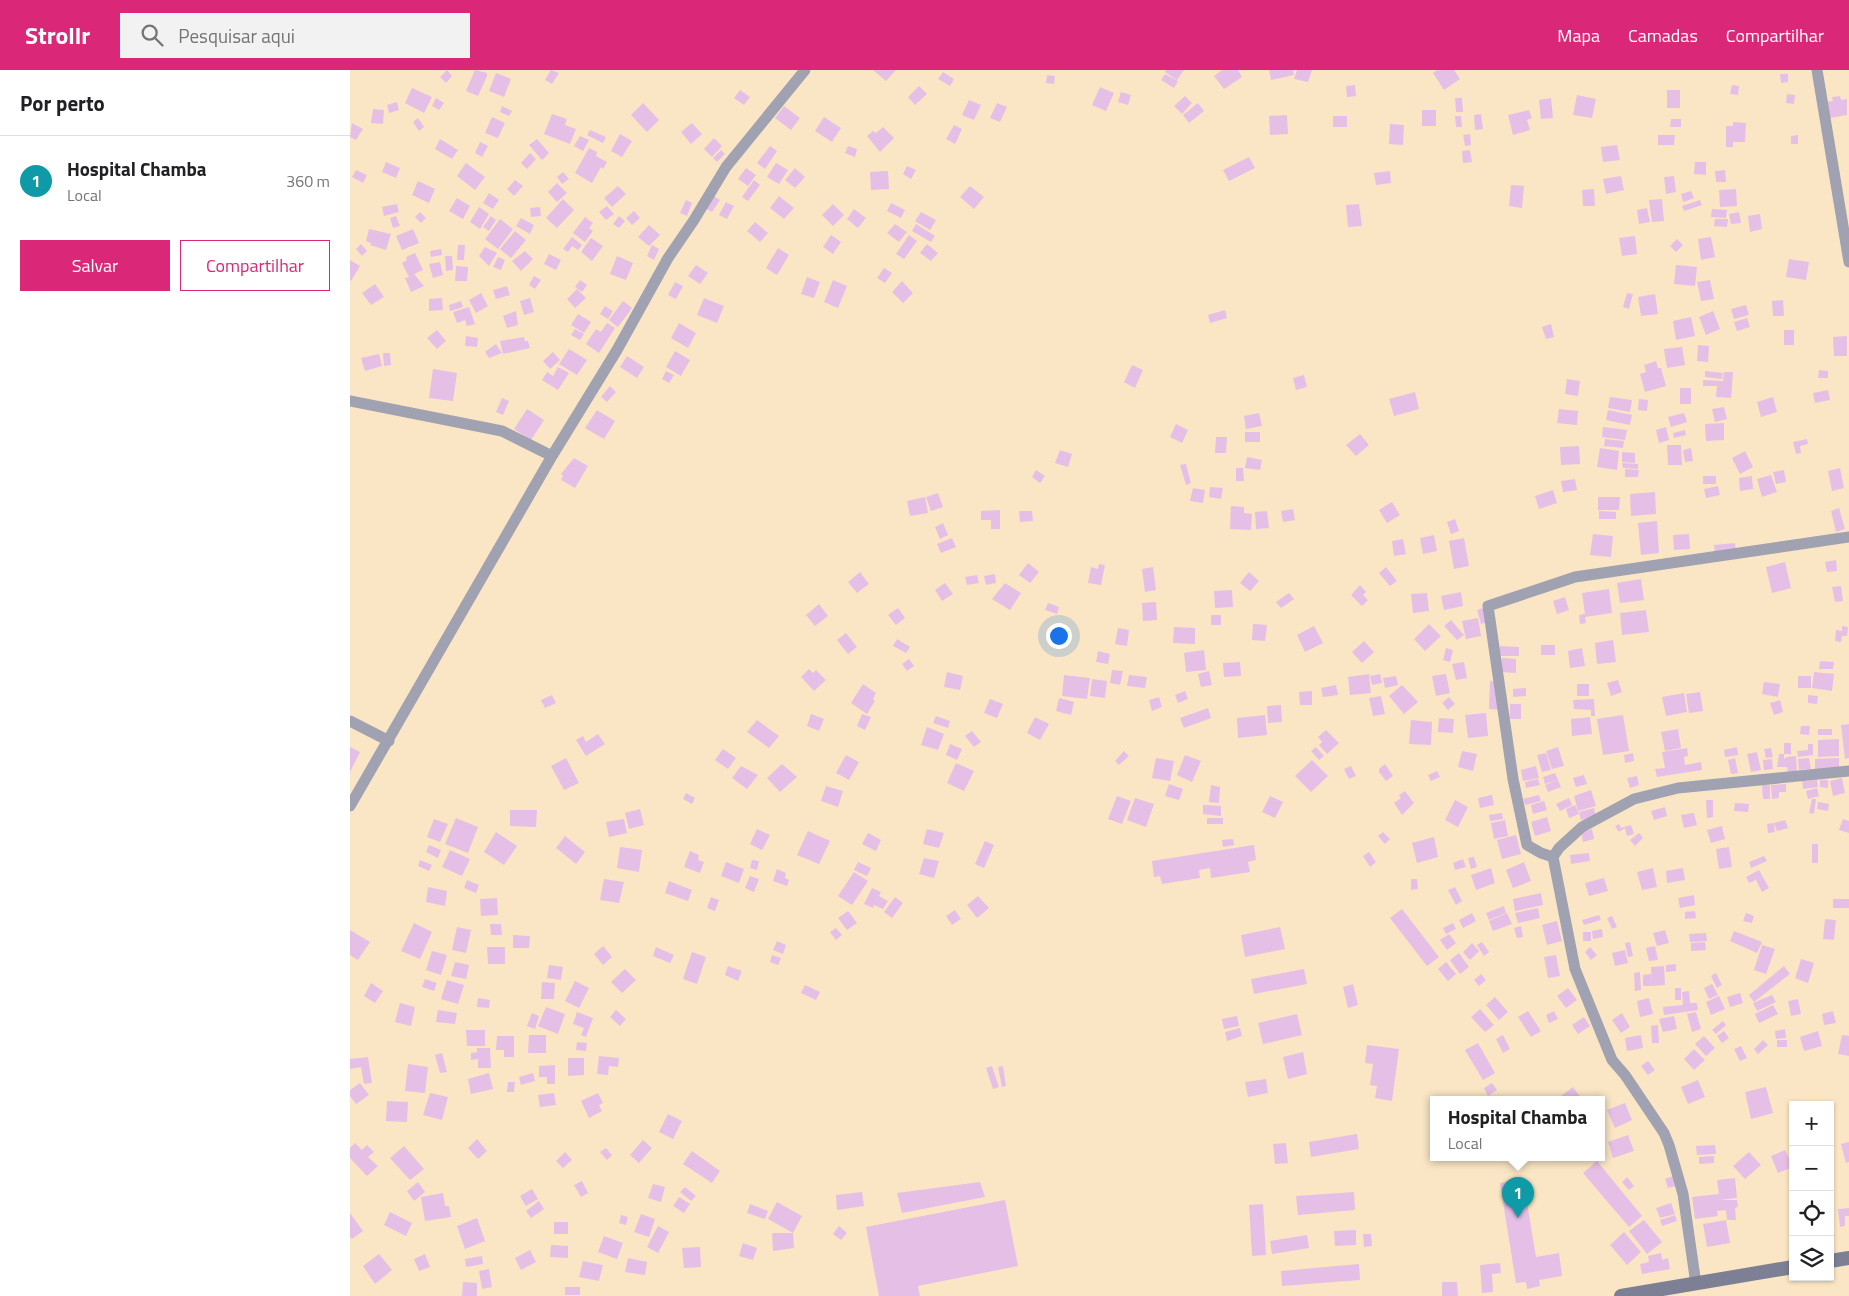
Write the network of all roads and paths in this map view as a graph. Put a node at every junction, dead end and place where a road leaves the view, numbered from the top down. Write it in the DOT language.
graph roads {
  1 [pos="805,70"];
  2 [pos="1818,70"];
  3 [pos="1849,262"];
  4 [pos="350,401"];
  5 [pos="552,456"];
  6 [pos="1849,537"];
  7 [pos="350,721"];
  8 [pos="389,741"];
  9 [pos="1849,771"];
  10 [pos="350,806"];
  11 [pos="1553,857"];
  12 [pos="1849,1258"];
  13 [pos="1834,1260"];
  14 [pos="1789,1268"];
  15 [pos="1696,1284"];
  16 [pos="1621,1296"];
  1 -- 5 [label="street"];
  2 -- 3 [label="street"];
  4 -- 5 [label="street"];
  5 -- 8 [label="street"];
  6 -- 11 [label="street"];
  7 -- 8 [label="street"];
  8 -- 10 [label="street"];
  9 -- 11 [label="street"];
  11 -- 15 [label="street"];
  12 -- 13 [label="main road"];
  14 -- 15 [label="main road"];
  15 -- 16 [label="main road"];
}
